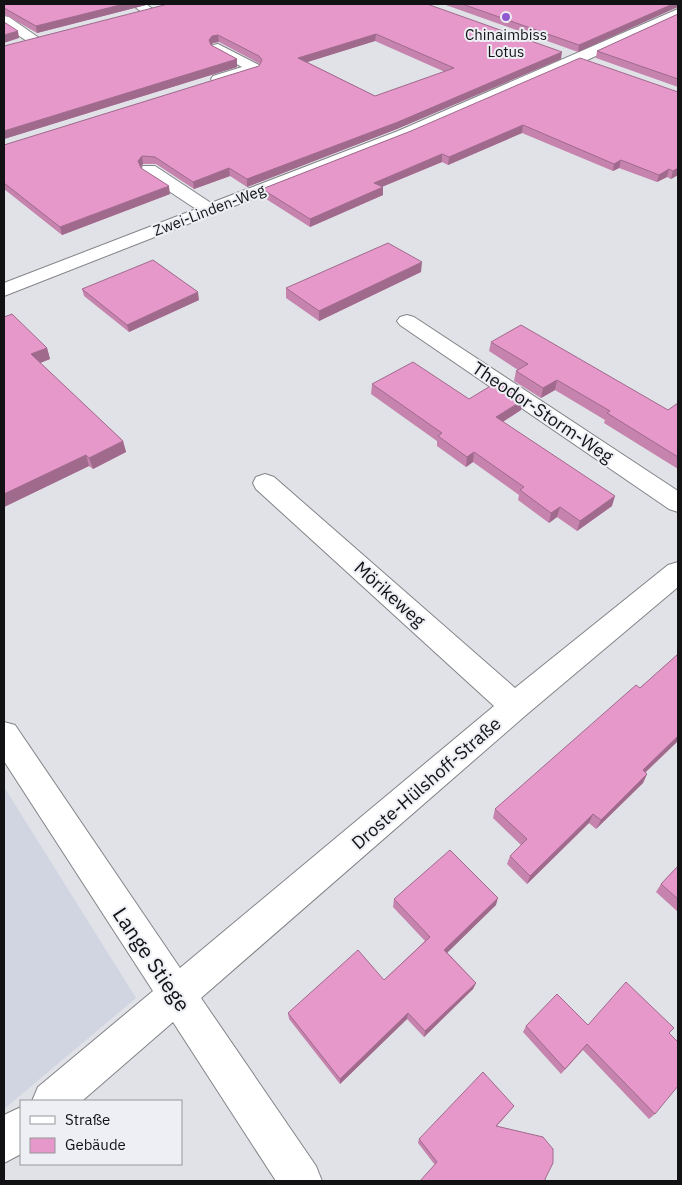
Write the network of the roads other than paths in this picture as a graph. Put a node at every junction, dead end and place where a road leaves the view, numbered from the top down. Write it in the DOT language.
graph roads {
  1 [pos="164,6"];
  2 [pos="138,9"];
  3 [pos="678,13"];
  4 [pos="4,20"];
  5 [pos="19,44"];
  6 [pos="218,48"];
  7 [pos="563,52"];
  8 [pos="580,58"];
  9 [pos="598,65"];
  10 [pos="208,83"];
  11 [pos="149,170"];
  12 [pos="209,210"];
  13 [pos="4,290"];
  14 [pos="407,321"];
  15 [pos="265,483"];
  16 [pos="678,503"];
  17 [pos="678,572"];
  18 [pos="516,706"];
  19 [pos="4,735"];
  20 [pos="176,996"];
  21 [pos="53,1100"];
  22 [pos="20,1128"];
  23 [pos="4,1142"];
  24 [pos="301,1181"];
  1 -- 2 [label="street"];
  3 -- 8 [label="street, Zwei-Linden-Weg"];
  4 -- 5 [label="street"];
  6 -- 10 [label="street"];
  7 -- 8 [label="street"];
  8 -- 9 [label="street"];
  8 -- 12 [label="street, Zwei-Linden-Weg"];
  11 -- 12 [label="street"];
  12 -- 13 [label="street, Zwei-Linden-Weg"];
  14 -- 16 [label="street, Theodor-Storm-Weg"];
  15 -- 18 [label="street, Mörikeweg"];
  17 -- 18 [label="street, Droste-Hülshoff-Straße"];
  18 -- 20 [label="street, Droste-Hülshoff-Straße"];
  19 -- 20 [label="street, Lange Stiege"];
  20 -- 21 [label="street, Droste-Hülshoff-Straße"];
  20 -- 24 [label="street, Lange Stiege"];
  22 -- 23 [label="street"];
}
